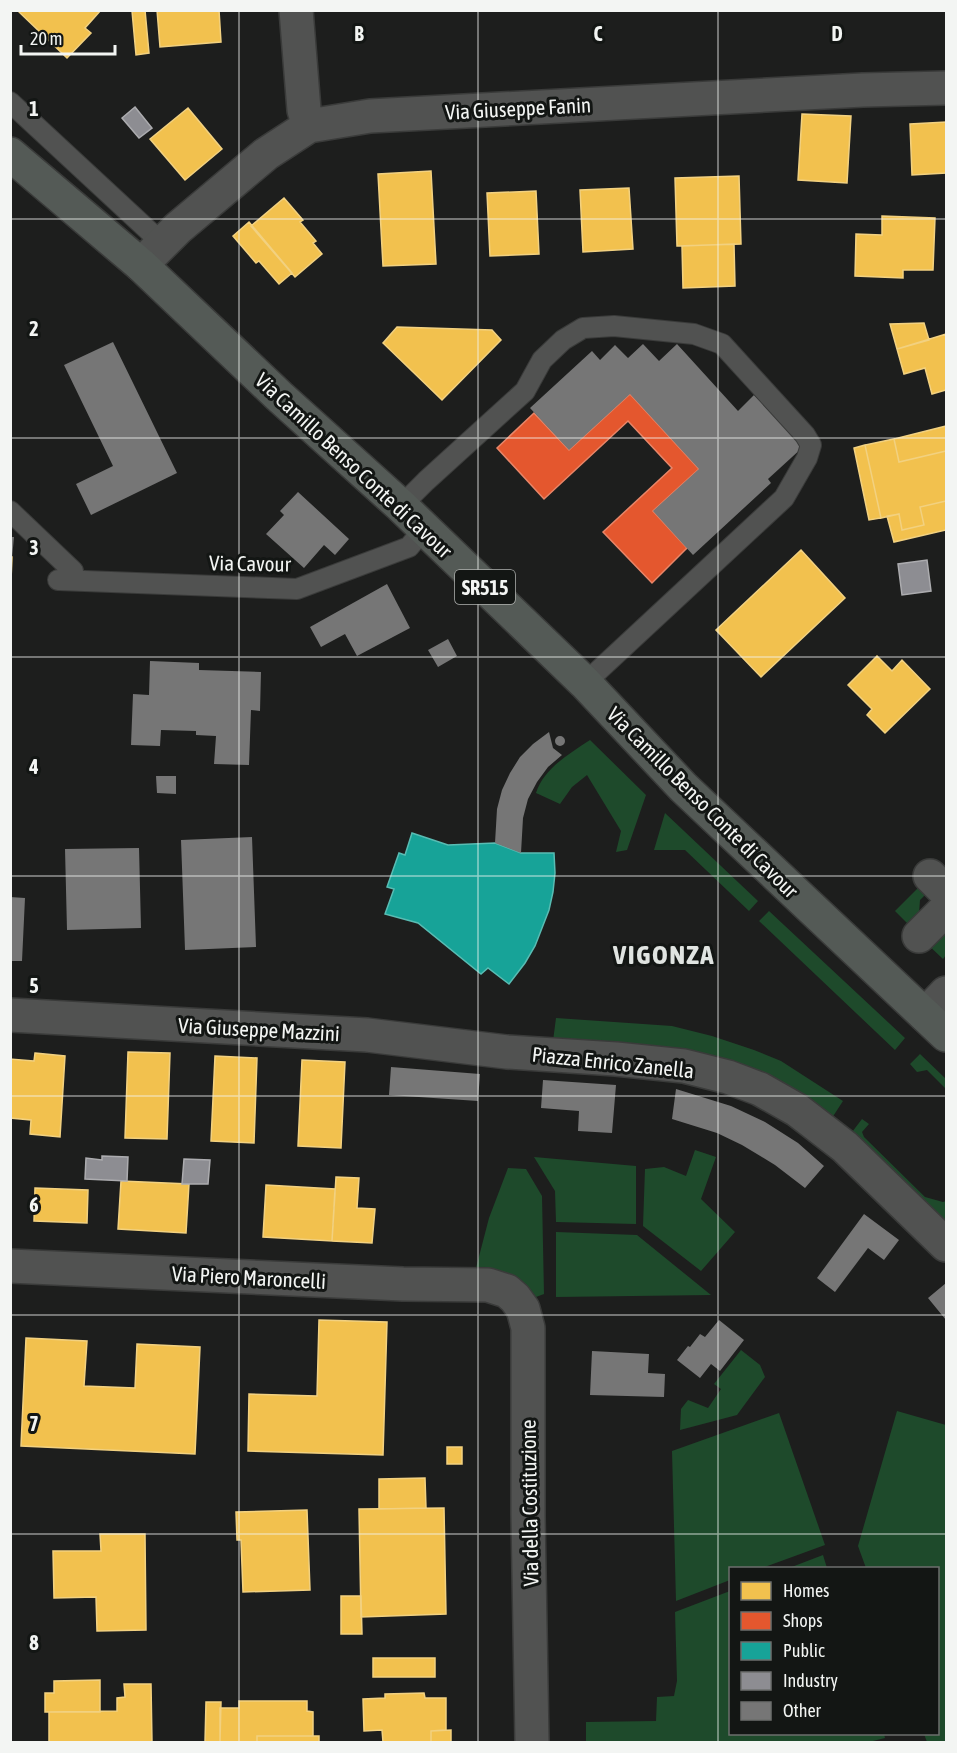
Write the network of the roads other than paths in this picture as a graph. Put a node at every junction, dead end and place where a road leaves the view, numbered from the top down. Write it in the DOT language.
graph roads {
  1 [pos="296,10"];
  2 [pos="946,88"];
  3 [pos="10,102"];
  4 [pos="309,126"];
  5 [pos="10,154"];
  6 [pos="152,254"];
  7 [pos="401,506"];
  8 [pos="10,511"];
  9 [pos="424,529"];
  10 [pos="585,683"];
  11 [pos="946,909"];
  12 [pos="920,936"];
  13 [pos="939,1014"];
  14 [pos="10,1016"];
  15 [pos="507,1052"];
  16 [pos="946,1245"];
  17 [pos="10,1266"];
  18 [pos="488,1285"];
  19 [pos="532,1743"];
  1 -- 4 [label="street"];
  2 -- 4 [label="street, Via Giuseppe Fanin"];
  3 -- 6 [label="lane"];
  4 -- 6 [label="street, Via Giuseppe Fanin"];
  5 -- 6 [label="main road, Via Camillo Benso Conte di Cavour / SR515"];
  6 -- 7 [label="main road, Via Camillo Benso Conte di Cavour / SR515"];
  7 -- 9 [label="main road, Via Camillo Benso Conte di Cavour / SR515"];
  7 -- 10 [label="lane"];
  8 -- 9 [label="lane, Via Cavour"];
  9 -- 10 [label="main road, Via Camillo Benso Conte di Cavour / SR515"];
  10 -- 13 [label="main road, Via Camillo Benso Conte di Cavour / SR515"];
  11 -- 12 [label="street"];
  14 -- 15 [label="street, Via Giuseppe Mazzini"];
  15 -- 16 [label="street, Piazza Enrico Zanella"];
  17 -- 18 [label="street, Via Piero Maroncelli"];
  18 -- 19 [label="street, Via della Costituzione"];
}
